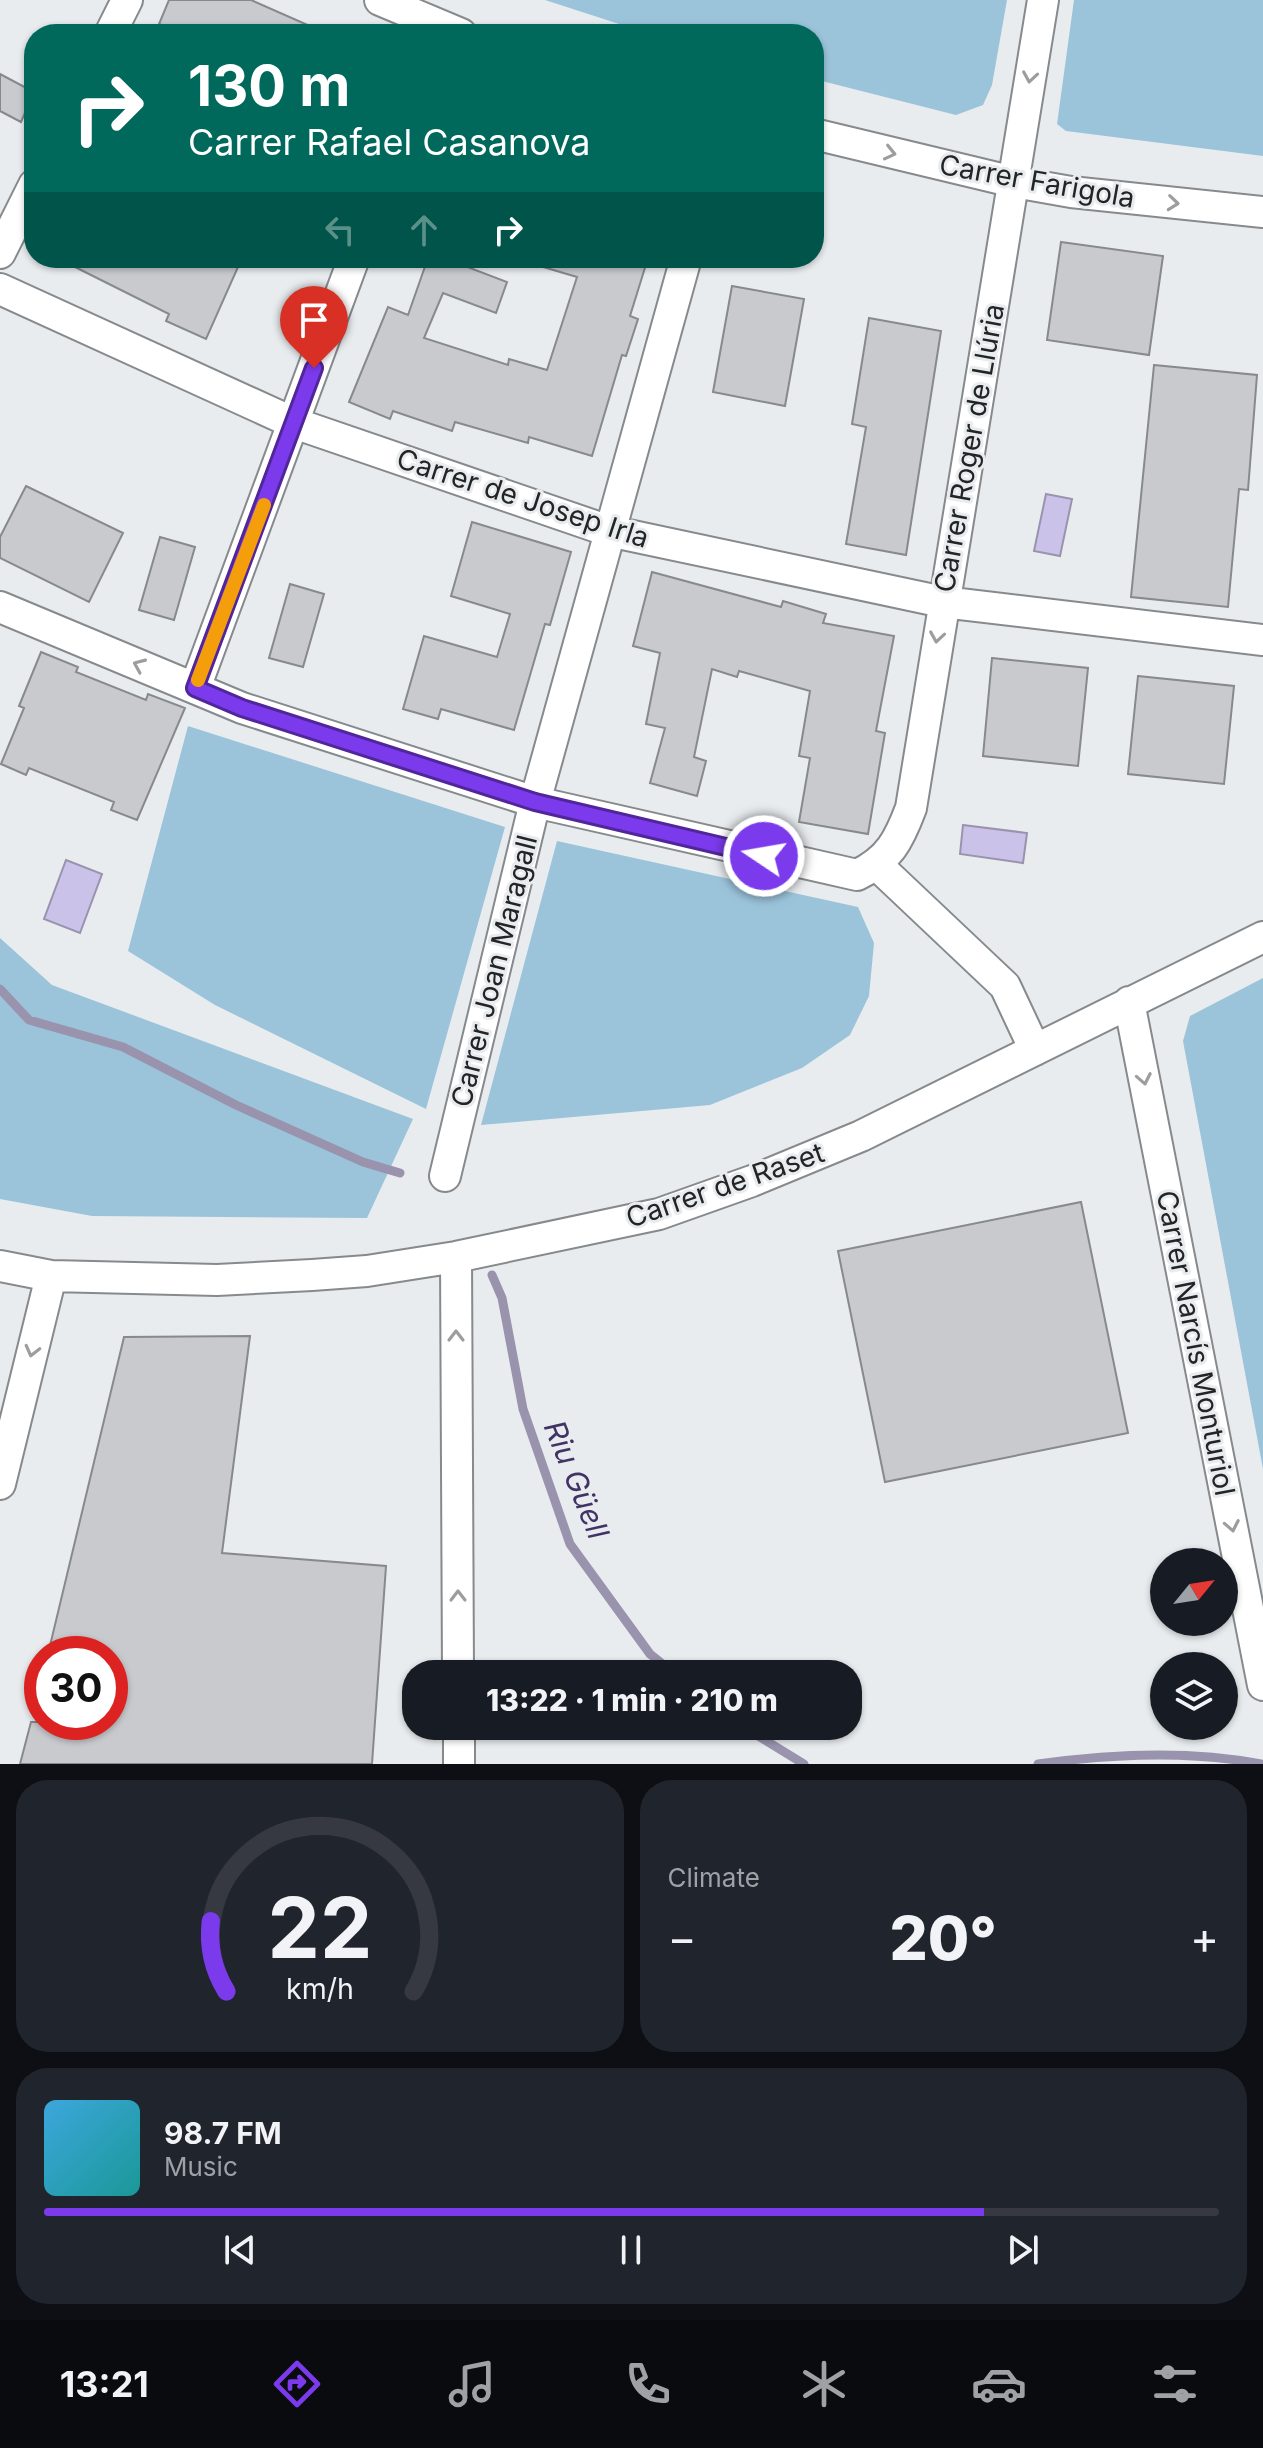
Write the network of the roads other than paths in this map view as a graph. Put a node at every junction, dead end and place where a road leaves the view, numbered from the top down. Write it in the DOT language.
graph roads {
  1 [pos="127,0"];
  2 [pos="380,0"];
  3 [pos="1043,0"];
  4 [pos="445,23"];
  5 [pos="115,24"];
  6 [pos="824,136"];
  7 [pos="1014,182"];
  8 [pos="24,205"];
  9 [pos="1263,212"];
  10 [pos="0,253"];
  11 [pos="350,268"];
  12 [pos="683,268"];
  13 [pos="0,289"];
  14 [pos="294,423"];
  15 [pos="609,531"];
  16 [pos="943,602"];
  17 [pos="0,607"];
  18 [pos="1263,640"];
  19 [pos="195,688"];
  20 [pos="535,802"];
  21 [pos="867,870"];
  22 [pos="1263,937"];
  23 [pos="1129,1002"];
  24 [pos="1035,1050"];
  25 [pos="445,1176"];
  26 [pos="456,1257"];
  27 [pos="0,1266"];
  28 [pos="51,1276"];
  29 [pos="0,1484"];
  30 [pos="458,1660"];
  31 [pos="1263,1685"];
  32 [pos="459,1740"];
  33 [pos="459,1764"];
  1 -- 5 [label="street"];
  2 -- 4 [label="street"];
  3 -- 7 [label="street, Carrer Roger de Llúria, one-way"];
  6 -- 7 [label="street, Carrer Farigola, one-way"];
  7 -- 9 [label="street, Carrer Farigola, one-way"];
  7 -- 16 [label="street, Carrer Roger de Llúria"];
  8 -- 10 [label="street"];
  11 -- 14 [label="street"];
  12 -- 15 [label="street, Carrer Joan Maragall"];
  13 -- 14 [label="street, Carrer de Josep Irla"];
  14 -- 15 [label="street, Carrer de Josep Irla"];
  14 -- 19 [label="street"];
  15 -- 16 [label="street, Carrer de Josep Irla"];
  15 -- 20 [label="street, Carrer Joan Maragall"];
  16 -- 18 [label="street, Carrer de Josep Irla"];
  16 -- 21 [label="street, Carrer Roger de Llúria, one-way"];
  19 -- 17 [label="street, one-way"];
  19 -- 20 [label="street"];
  20 -- 21 [label="street"];
  20 -- 25 [label="street, Carrer Joan Maragall"];
  21 -- 24 [label="street"];
  22 -- 23 [label="street, Carrer de Raset"];
  23 -- 24 [label="street, Carrer de Raset"];
  23 -- 31 [label="street, Carrer Narcís Monturiol, one-way"];
  24 -- 26 [label="street, Carrer de Raset"];
  26 -- 28 [label="street, Carrer de Raset"];
  30 -- 26 [label="street, one-way"];
  27 -- 28 [label="street, Carrer de Raset"];
  28 -- 29 [label="street, one-way"];
  32 -- 33 [label="street"];
}
